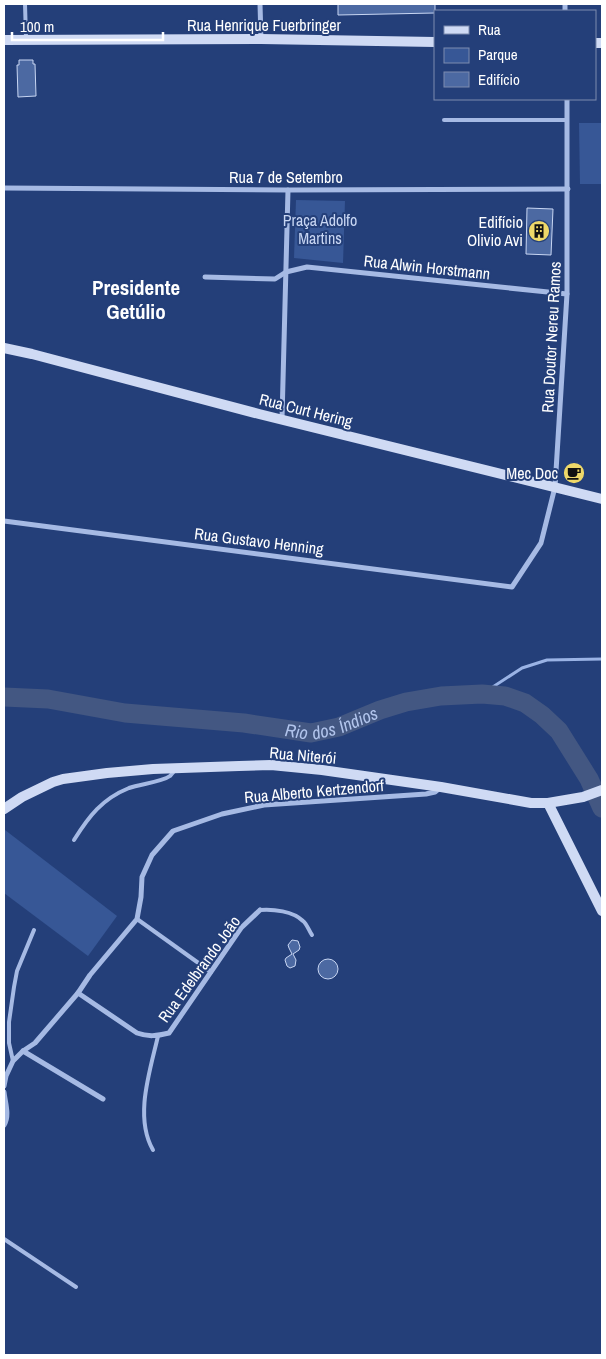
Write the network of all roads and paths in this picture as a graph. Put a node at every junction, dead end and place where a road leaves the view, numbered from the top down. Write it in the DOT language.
graph roads {
  1 [pos="25,4"];
  2 [pos="260,4"];
  3 [pos="261,39"];
  4 [pos="4,40"];
  5 [pos="26,40"];
  6 [pos="434,42"];
  7 [pos="567,100"];
  8 [pos="444,120"];
  9 [pos="567,120"];
  10 [pos="4,188"];
  11 [pos="568,189"];
  12 [pos="288,190"];
  13 [pos="286,272"];
  14 [pos="205,277"];
  15 [pos="567,294"];
  16 [pos="4,348"];
  17 [pos="282,419"];
  18 [pos="555,487"];
  19 [pos="602,499"];
  20 [pos="4,521"];
  21 [pos="512,587"];
  22 [pos="177,768"];
  23 [pos="442,787"];
  24 [pos="602,790"];
  25 [pos="548,803"];
  26 [pos="4,809"];
  27 [pos="74,840"];
  28 [pos="260,910"];
  29 [pos="602,911"];
  30 [pos="138,919"];
  31 [pos="34,930"];
  32 [pos="312,935"];
  33 [pos="211,972"];
  34 [pos="78,993"];
  35 [pos="158,1036"];
  36 [pos="23,1051"];
  37 [pos="13,1061"];
  38 [pos="4,1086"];
  39 [pos="4,1092"];
  40 [pos="102,1099"];
  41 [pos="4,1125"];
  42 [pos="154,1150"];
  43 [pos="4,1239"];
  44 [pos="76,1287"];
  1 -- 5 [label="lane"];
  2 -- 3 [label="street"];
  3 -- 5 [label="main road, Rua Henrique Fuerbringer"];
  3 -- 6 [label="main road, Rua Henrique Fuerbringer"];
  4 -- 5 [label="main road, Rua Henrique Fuerbringer"];
  7 -- 9 [label="street, Rua Doutor Nereu Ramos"];
  8 -- 9 [label="lane"];
  9 -- 11 [label="street, Rua Doutor Nereu Ramos"];
  10 -- 12 [label="street, Rua 7 de Setembro"];
  11 -- 12 [label="street, Rua 7 de Setembro"];
  11 -- 15 [label="street, Rua Doutor Nereu Ramos"];
  12 -- 13 [label="street"];
  13 -- 14 [label="street, Rua Alwin Horstmann"];
  13 -- 15 [label="street, Rua Alwin Horstmann"];
  13 -- 17 [label="street"];
  15 -- 18 [label="street, Rua Doutor Nereu Ramos"];
  16 -- 17 [label="main road, Rua Curt Hering"];
  17 -- 18 [label="main road, Rua Curt Hering"];
  18 -- 19 [label="main road, Rua Curt Hering"];
  18 -- 21 [label="street, Rua Doutor Nereu Ramos"];
  20 -- 21 [label="street, Rua Gustavo Henning"];
  22 -- 23 [label="main road, Rua Niterói"];
  22 -- 26 [label="main road, Rua Niterói"];
  22 -- 27 [label="lane"];
  23 -- 25 [label="main road, Rua Niterói"];
  23 -- 30 [label="street, Rua Alberto Kertzendorf"];
  24 -- 25 [label="main road, Rua Niterói"];
  25 -- 29 [label="main road"];
  28 -- 32 [label="lane"];
  28 -- 33 [label="street, Rua Edelbrando João"];
  30 -- 33 [label="lane"];
  30 -- 34 [label="street"];
  31 -- 37 [label="lane"];
  33 -- 35 [label="street, Rua Edelbrando João"];
  34 -- 35 [label="street, Rua Edelbrando João"];
  34 -- 36 [label="street"];
  35 -- 42 [label="lane"];
  36 -- 37 [label="street"];
  36 -- 40 [label="street"];
  37 -- 38 [label="street"];
  39 -- 41 [label="street"];
  43 -- 44 [label="lane"];
}
